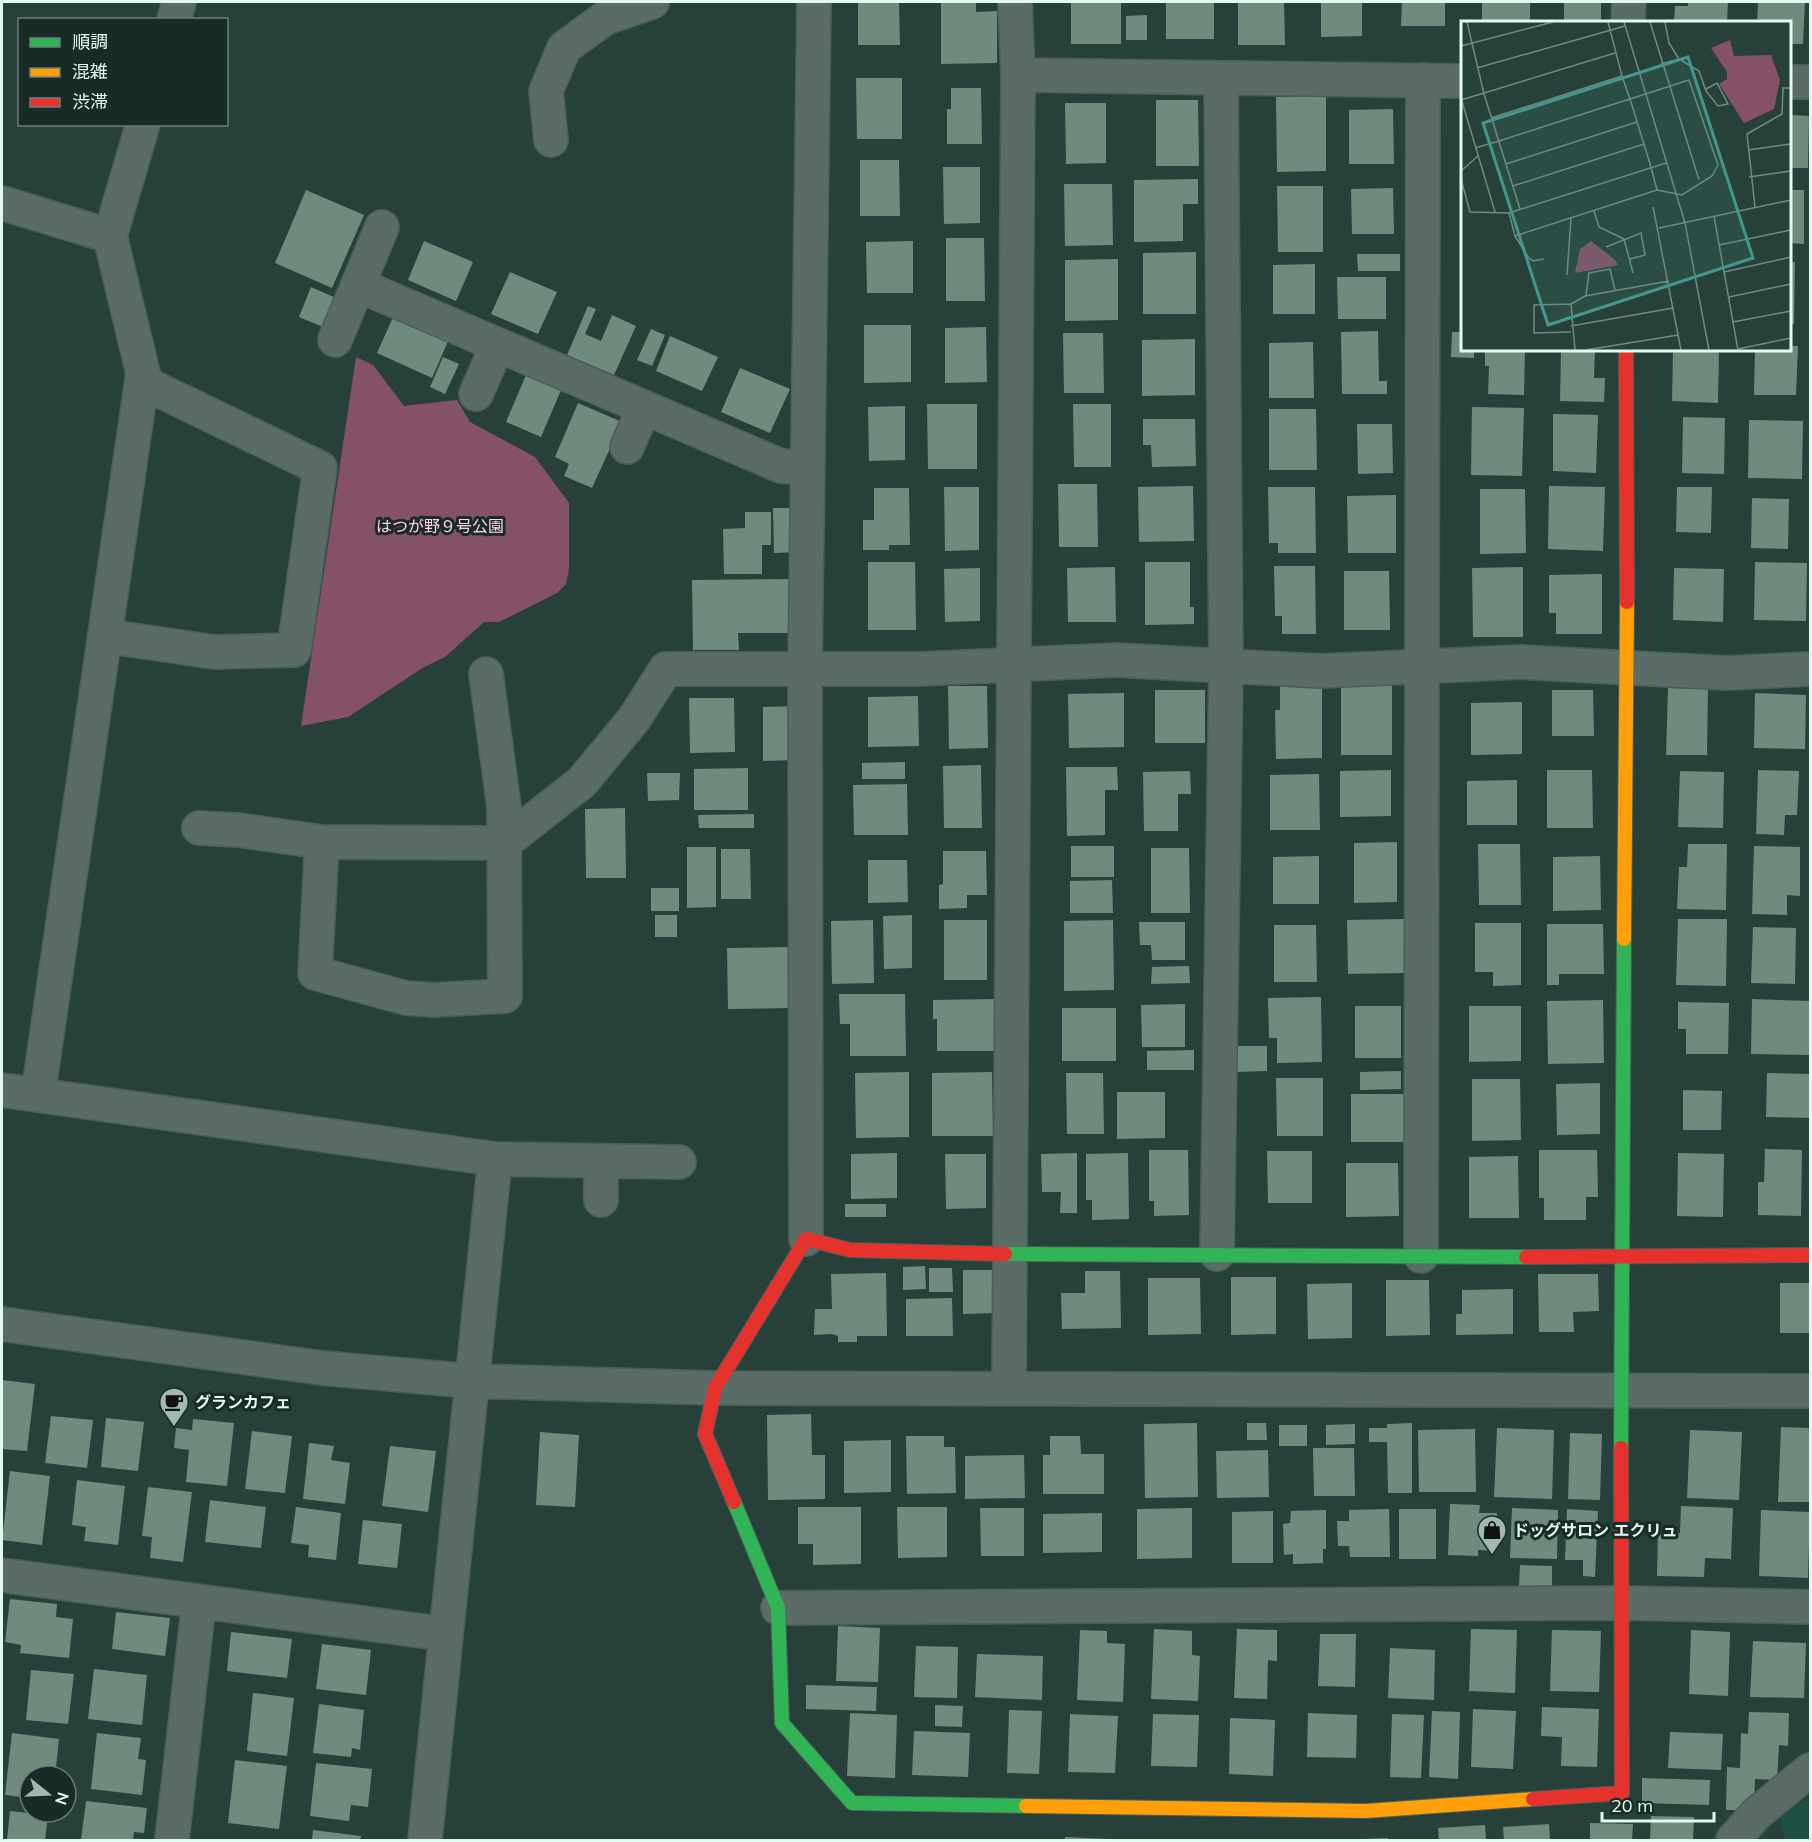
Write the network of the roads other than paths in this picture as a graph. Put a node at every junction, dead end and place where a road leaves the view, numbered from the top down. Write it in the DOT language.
graph roads {
  1 [pos="179,2"];
  2 [pos="652,2"];
  3 [pos="814,2"];
  4 [pos="1015,2"];
  5 [pos="1629,2"];
  6 [pos="175,18"];
  7 [pos="1628,21"];
  8 [pos="1018,75"];
  9 [pos="1221,79"];
  10 [pos="1423,80"];
  11 [pos="1461,81"];
  12 [pos="1791,82"];
  13 [pos="1810,82"];
  14 [pos="142,126"];
  15 [pos="551,140"];
  16 [pos="2,203"];
  17 [pos="382,227"];
  18 [pos="110,236"];
  19 [pos="358,285"];
  20 [pos="335,340"];
  21 [pos="497,346"];
  22 [pos="1626,351"];
  23 [pos="142,382"];
  24 [pos="476,394"];
  25 [pos="644,408"];
  26 [pos="627,447"];
  27 [pos="807,468"];
  28 [pos="105,636"];
  29 [pos="1014,663"];
  30 [pos="1226,666"];
  31 [pos="1422,666"];
  32 [pos="1627,667"];
  33 [pos="1810,669"];
  34 [pos="806,670"];
  35 [pos="486,674"];
  36 [pos="199,828"];
  37 [pos="322,842"];
  38 [pos="504,843"];
  39 [pos="2,1090"];
  40 [pos="38,1095"];
  41 [pos="495,1159"];
  42 [pos="601,1161"];
  43 [pos="679,1162"];
  44 [pos="601,1200"];
  45 [pos="806,1239"];
  46 [pos="1011,1254"];
  47 [pos="1217,1254"];
  48 [pos="1810,1255"];
  49 [pos="1421,1256"];
  50 [pos="1621,1258"];
  51 [pos="2,1324"];
  52 [pos="471,1381"];
  53 [pos="1009,1387"];
  54 [pos="715,1388"];
  55 [pos="1810,1390"];
  56 [pos="1621,1391"];
  57 [pos="2,1575"];
  58 [pos="199,1602"];
  59 [pos="1623,1603"];
  60 [pos="778,1608"];
  61 [pos="1810,1608"];
  62 [pos="446,1634"];
  63 [pos="1810,1770"];
  64 [pos="172,1840"];
  65 [pos="425,1840"];
  66 [pos="1733,1840"];
  1 -- 6 [label="street"];
  2 -- 15 [label="street"];
  3 -- 27 [label="street"];
  4 -- 8 [label="street"];
  5 -- 7 [label="street"];
  8 -- 9 [label="street"];
  8 -- 29 [label="street"];
  9 -- 10 [label="street"];
  9 -- 30 [label="street"];
  10 -- 11 [label="street"];
  10 -- 31 [label="street"];
  12 -- 13 [label="street"];
  14 -- 18 [label="street"];
  16 -- 18 [label="street"];
  17 -- 19 [label="street"];
  18 -- 23 [label="street"];
  19 -- 20 [label="street"];
  19 -- 21 [label="street"];
  21 -- 24 [label="street"];
  21 -- 25 [label="street"];
  22 -- 32 [label="street"];
  23 -- 28 [label="street"];
  23 -- 28 [label="street"];
  25 -- 26 [label="street"];
  25 -- 27 [label="street"];
  27 -- 34 [label="street"];
  28 -- 40 [label="street"];
  29 -- 30 [label="street"];
  29 -- 34 [label="street"];
  29 -- 46 [label="street"];
  30 -- 31 [label="street"];
  30 -- 47 [label="street"];
  31 -- 32 [label="street"];
  31 -- 49 [label="street"];
  32 -- 33 [label="street"];
  32 -- 50 [label="street"];
  34 -- 38 [label="street"];
  34 -- 45 [label="street"];
  35 -- 38 [label="street"];
  36 -- 37 [label="street"];
  37 -- 38 [label="street"];
  37 -- 38 [label="street"];
  39 -- 40 [label="street"];
  40 -- 41 [label="street"];
  41 -- 42 [label="street"];
  41 -- 52 [label="street"];
  42 -- 43 [label="street"];
  42 -- 44 [label="street"];
  45 -- 46 [label="street"];
  45 -- 54 [label="street"];
  46 -- 47 [label="street"];
  46 -- 53 [label="street"];
  47 -- 49 [label="street"];
  48 -- 50 [label="street"];
  49 -- 50 [label="street"];
  50 -- 56 [label="street"];
  51 -- 52 [label="street"];
  52 -- 54 [label="street"];
  52 -- 62 [label="street"];
  53 -- 54 [label="street"];
  53 -- 56 [label="street"];
  54 -- 60 [label="street"];
  55 -- 56 [label="street"];
  56 -- 59 [label="street"];
  57 -- 58 [label="street"];
  58 -- 62 [label="street"];
  58 -- 64 [label="street"];
  59 -- 60 [label="street"];
  59 -- 60 [label="street"];
  59 -- 61 [label="street"];
  62 -- 65 [label="street"];
  63 -- 66 [label="street"];
}
